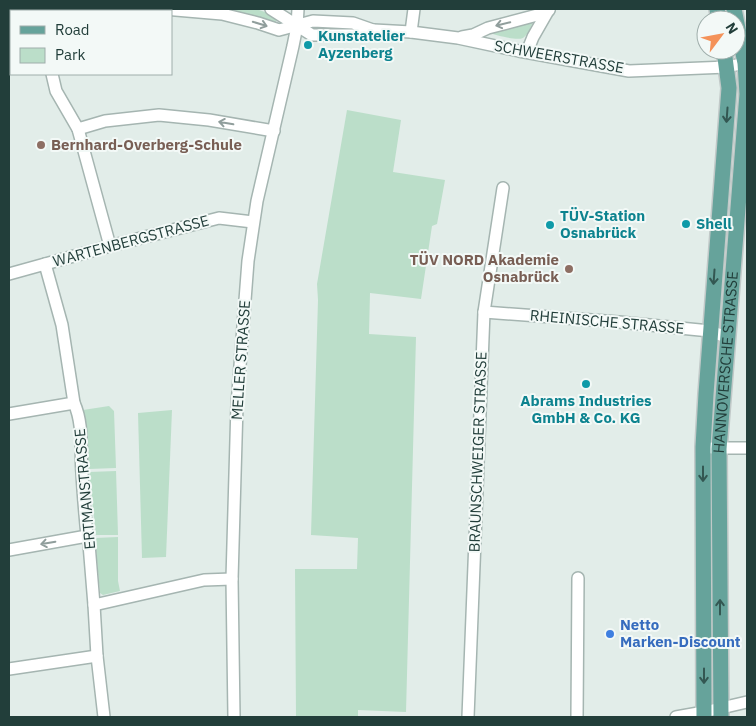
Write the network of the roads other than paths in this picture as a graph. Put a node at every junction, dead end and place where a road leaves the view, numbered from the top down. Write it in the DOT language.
graph roads {
  1 [pos="164,9"];
  2 [pos="271,9"];
  3 [pos="298,9"];
  4 [pos="414,9"];
  5 [pos="549,9"];
  6 [pos="734,9"];
  7 [pos="297,26"];
  8 [pos="411,32"];
  9 [pos="458,38"];
  10 [pos="527,52"];
  11 [pos="726,60"];
  12 [pos="745,63"];
  13 [pos="727,67"];
  14 [pos="52,75"];
  15 [pos="78,129"];
  16 [pos="274,132"];
  17 [pos="503,188"];
  18 [pos="253,222"];
  19 [pos="110,246"];
  20 [pos="45,264"];
  21 [pos="9,274"];
  22 [pos="484,312"];
  23 [pos="710,331"];
  24 [pos="729,338"];
  25 [pos="74,403"];
  26 [pos="9,414"];
  27 [pos="703,447"];
  28 [pos="747,448"];
  29 [pos="720,449"];
  30 [pos="87,536"];
  31 [pos="9,550"];
  32 [pos="578,578"];
  33 [pos="232,579"];
  34 [pos="94,606"];
  35 [pos="97,656"];
  36 [pos="9,669"];
  37 [pos="747,702"];
  38 [pos="721,712"];
  39 [pos="704,715"];
  40 [pos="104,717"];
  41 [pos="234,717"];
  42 [pos="468,717"];
  43 [pos="577,717"];
  44 [pos="676,717"];
  1 -- 7 [label="street, SCHWEERSTRASSE, one-way"];
  2 -- 7 [label="street"];
  3 -- 7 [label="street, MELLER STRASSE"];
  4 -- 8 [label="street"];
  5 -- 9 [label="street, one-way"];
  5 -- 10 [label="street"];
  6 -- 12 [label="main road, HANNOVERSCHE STRASSE"];
  7 -- 8 [label="street, SCHWEERSTRASSE"];
  7 -- 16 [label="street, MELLER STRASSE"];
  8 -- 9 [label="street, SCHWEERSTRASSE"];
  9 -- 10 [label="street, SCHWEERSTRASSE"];
  10 -- 13 [label="street, SCHWEERSTRASSE"];
  11 -- 13 [label="main road, HANNOVERSCHE STRASSE"];
  12 -- 13 [label="street, SCHWEERSTRASSE"];
  12 -- 24 [label="main road, HANNOVERSCHE STRASSE"];
  13 -- 23 [label="main road, HANNOVERSCHE STRASSE, one-way"];
  14 -- 15 [label="street"];
  16 -- 15 [label="street, one-way"];
  15 -- 19 [label="street"];
  16 -- 18 [label="street, MELLER STRASSE"];
  17 -- 22 [label="street, BRAUNSCHWEIGER STRASSE"];
  18 -- 19 [label="street, WARTENBERGSTRASSE"];
  18 -- 33 [label="street, MELLER STRASSE"];
  19 -- 20 [label="street, WARTENBERGSTRASSE"];
  20 -- 21 [label="street, WARTENBERGSTRASSE"];
  20 -- 25 [label="street, ERTMANSTRASSE"];
  22 -- 23 [label="street, RHEINISCHE STRASSE"];
  22 -- 42 [label="street, BRAUNSCHWEIGER STRASSE"];
  23 -- 24 [label="street, RHEINISCHE STRASSE"];
  23 -- 27 [label="main road, HANNOVERSCHE STRASSE"];
  24 -- 29 [label="main road, HANNOVERSCHE STRASSE"];
  25 -- 26 [label="street"];
  25 -- 30 [label="street, ERTMANSTRASSE"];
  27 -- 29 [label="street"];
  27 -- 39 [label="main road, HANNOVERSCHE STRASSE, one-way"];
  28 -- 29 [label="street"];
  38 -- 29 [label="main road, HANNOVERSCHE STRASSE, one-way"];
  30 -- 31 [label="street, one-way"];
  30 -- 34 [label="street, ERTMANSTRASSE"];
  32 -- 43 [label="street"];
  33 -- 34 [label="street"];
  33 -- 41 [label="street, MELLER STRASSE"];
  34 -- 35 [label="street, ERTMANSTRASSE"];
  35 -- 36 [label="street"];
  35 -- 40 [label="street, ERTMANSTRASSE"];
  37 -- 38 [label="street"];
  38 -- 39 [label="street"];
  39 -- 44 [label="street"];
}
